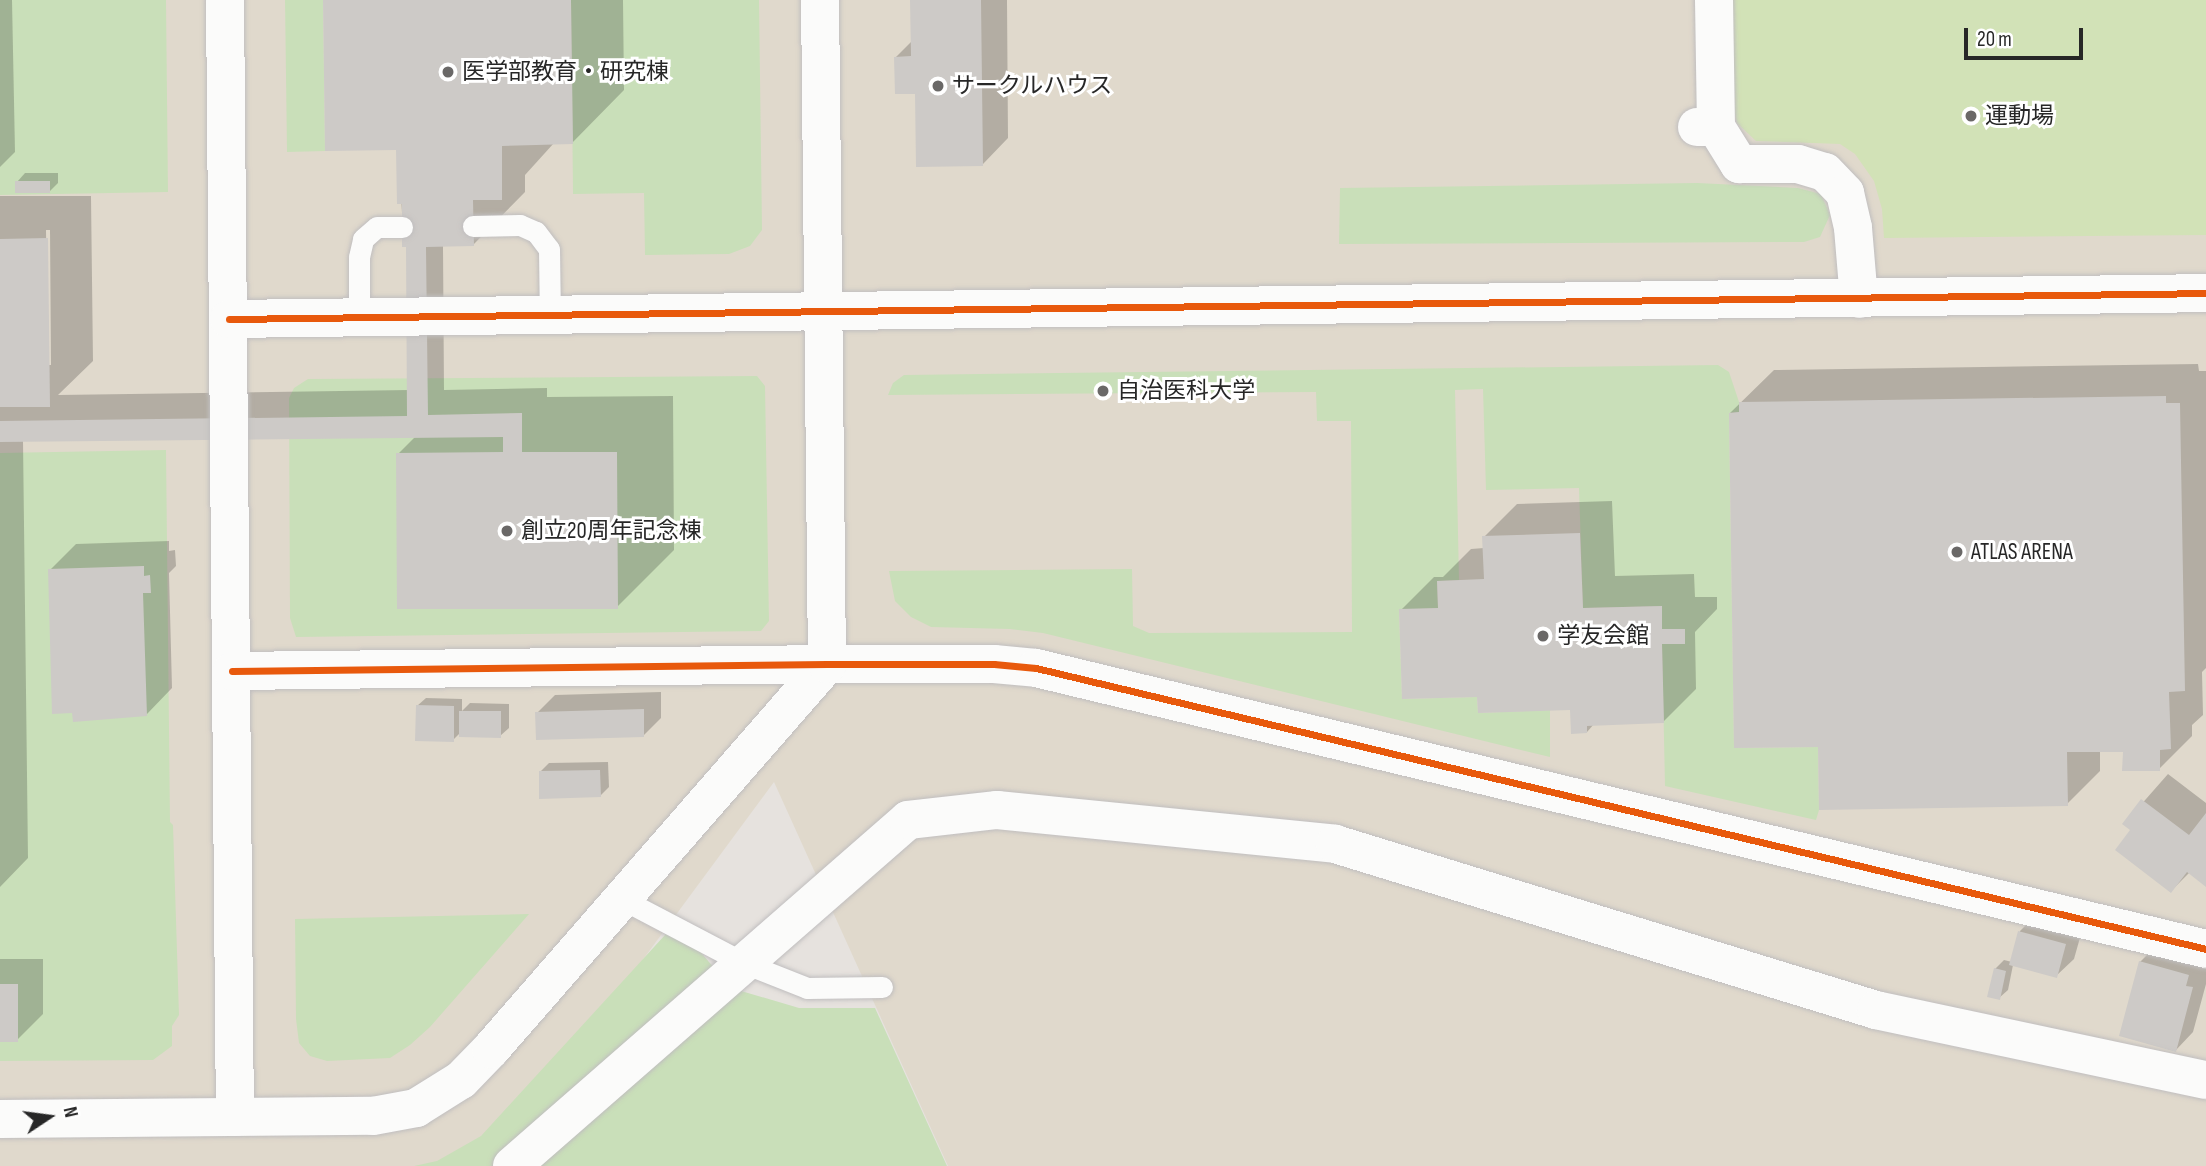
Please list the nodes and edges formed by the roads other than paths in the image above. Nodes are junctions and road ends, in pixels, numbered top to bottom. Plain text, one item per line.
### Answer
1 (225, 0) edge
2 (820, 0) edge
3 (1714, 0) edge
4 (473, 226) dead end
5 (402, 228) dead end
6 (2206, 293) edge
7 (1859, 299) junction
8 (825, 313) junction
9 (550, 317) junction
10 (229, 319) junction
11 (359, 319) junction
12 (827, 664) junction
13 (232, 671) junction
14 (622, 899) junction
15 (2206, 949) edge
16 (744, 962) junction
17 (882, 987) dead end
18 (2206, 1080) edge
19 (235, 1117) junction
20 (0, 1119) edge
21 (512, 1166) edge

1 - 10 street
2 - 8 street
3 - 7 street
4 - 9 lane
5 - 11 lane
6 - 7 street
7 - 8 street
8 - 9 street
8 - 12 street
9 - 11 street
10 - 11 street
10 - 13 street
12 - 13 street
12 - 14 street
12 - 15 street
13 - 19 street
14 - 16 lane
14 - 19 street
16 - 17 lane
16 - 18 street
16 - 21 street
19 - 20 street

